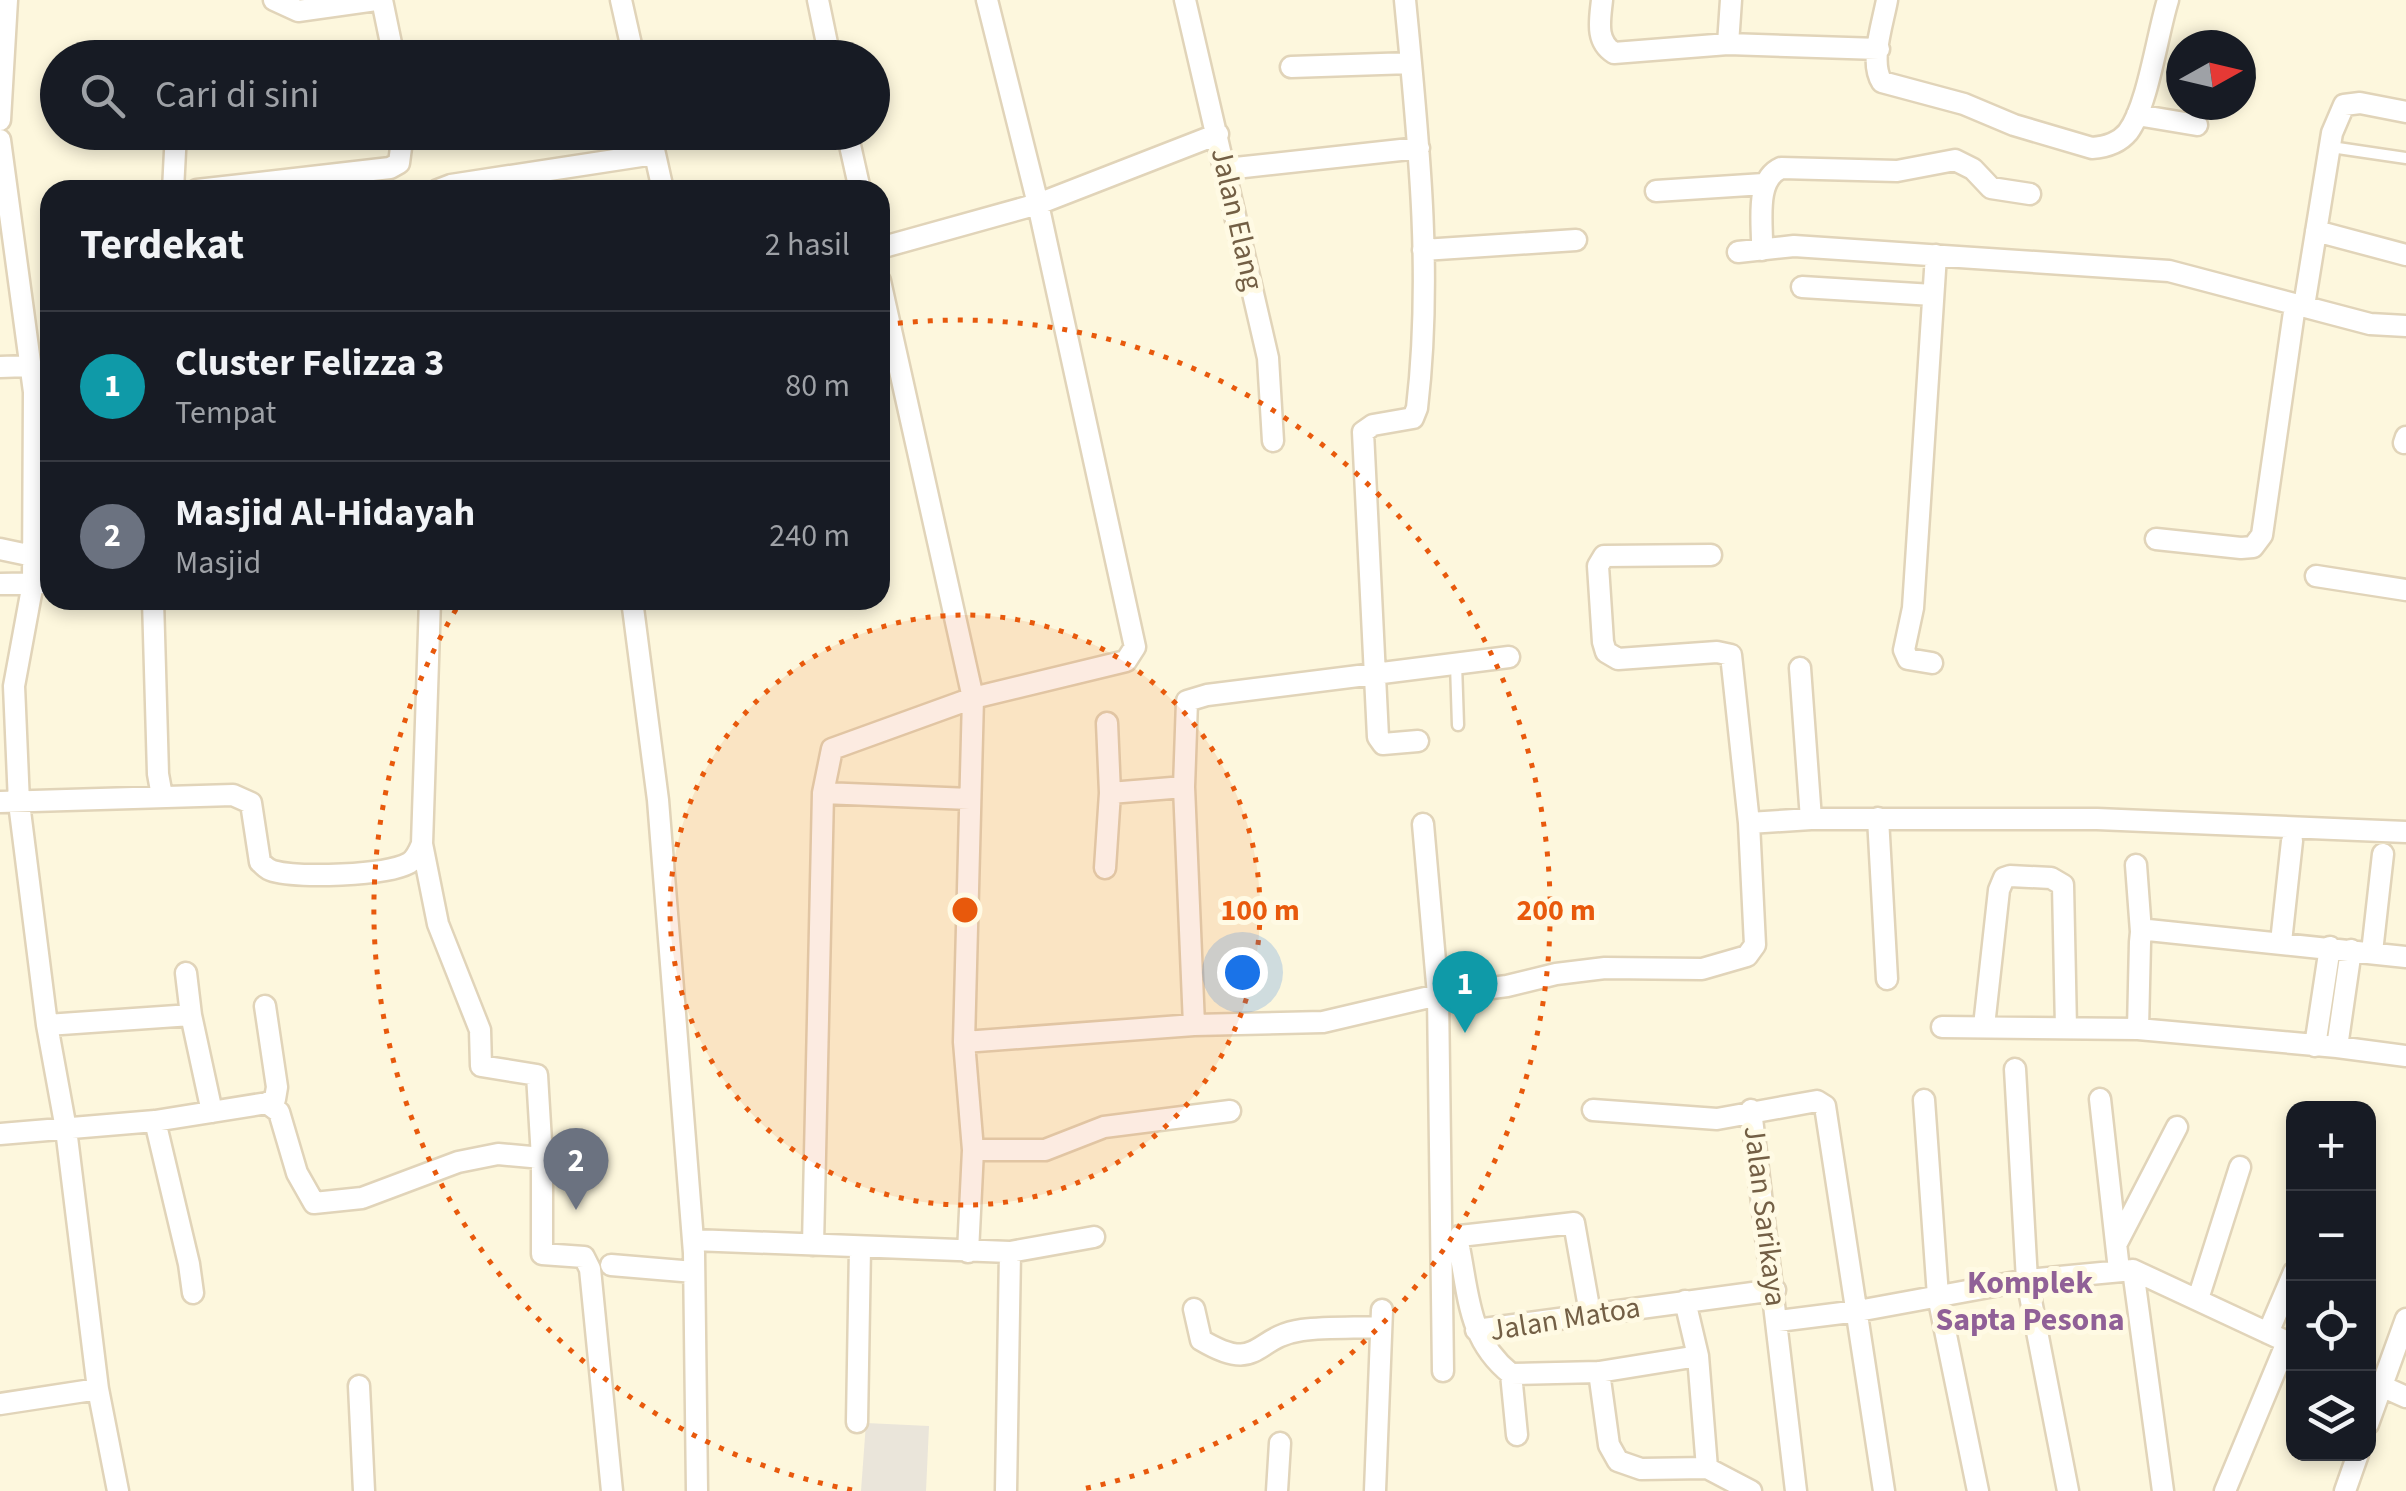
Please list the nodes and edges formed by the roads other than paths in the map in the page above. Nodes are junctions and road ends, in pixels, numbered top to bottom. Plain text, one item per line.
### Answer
1 (7, 0) edge
2 (379, 0) edge
3 (622, 0) edge
4 (818, 0) edge
5 (988, 0) edge
6 (1184, 0) edge
7 (1405, 0) edge
8 (1602, 0) edge
9 (1731, 0) edge
10 (1888, 0) edge
11 (2168, 0) edge
12 (282, 1) edge
13 (389, 40) edge
14 (630, 40) edge
15 (826, 40) edge
16 (1728, 44) junction
17 (1879, 49) junction
18 (1411, 63) junction
19 (1291, 67) dead end
20 (1, 104) edge
21 (2406, 112) edge
22 (2137, 115) junction
23 (0, 120) edge
24 (2197, 125) dead end
25 (1218, 134) junction
26 (0, 140) edge
27 (2331, 147) junction
28 (1419, 148) junction
29 (175, 150) edge
30 (401, 150) edge
31 (618, 150) edge
32 (654, 150) edge
33 (851, 150) edge
34 (2406, 158) edge
35 (1226, 169) junction
36 (2, 174) edge
37 (174, 180) edge
38 (371, 180) edge
39 (475, 180) edge
40 (661, 180) edge
41 (858, 180) edge
42 (1764, 184) junction
43 (1656, 191) dead end
44 (2030, 194) dead end
45 (1038, 204) junction
46 (2316, 231) junction
47 (1576, 240) dead end
48 (890, 245) edge
49 (1423, 250) junction
50 (1762, 250) junction
51 (1738, 252) dead end
52 (1936, 254) junction
53 (2406, 255) edge
54 (8, 271) edge
55 (1802, 287) dead end
56 (1933, 295) junction
57 (2300, 305) junction
58 (2406, 326) edge
59 (890, 362) edge
60 (29, 366) junction
61 (0, 367) edge
62 (40, 387) edge
63 (40, 428) edge
64 (1273, 441) dead end
65 (2156, 539) dead end
66 (0, 549) edge
67 (1712, 555) dead end
68 (33, 556) junction
69 (2316, 576) dead end
70 (40, 580) edge
71 (40, 583) edge
72 (0, 584) edge
73 (40, 587) edge
74 (2406, 590) edge
75 (153, 610) edge
76 (430, 610) edge
77 (633, 610) edge
78 (1509, 657) dead end
79 (1932, 662) dead end
80 (1456, 664) junction
81 (1800, 668) dead end
82 (1374, 675) junction
83 (974, 698) junction
84 (1107, 723) dead end
85 (1458, 725) dead end
86 (1418, 741) dead end
87 (1184, 788) junction
88 (823, 793) junction
89 (1110, 793) junction
90 (162, 796) junction
91 (970, 799) junction
92 (10, 803) edge
93 (1878, 818) junction
94 (1811, 819) junction
95 (1749, 823) junction
96 (1423, 824) dead end
97 (2406, 832) edge
98 (2292, 840) dead end
99 (422, 844) junction
100 (2383, 854) dead end
101 (2136, 864) dead end
102 (1105, 868) dead end
103 (2141, 932) junction
104 (2281, 942) junction
105 (2351, 950) junction
106 (2406, 957) edge
107 (186, 973) dead end
108 (1887, 980) dead end
109 (1438, 995) junction
110 (266, 1006) dead end
111 (190, 1014) junction
112 (48, 1025) junction
113 (1194, 1025) junction
114 (1984, 1026) junction
115 (1942, 1028) dead end
116 (2066, 1028) junction
117 (2138, 1029) junction
118 (964, 1042) junction
119 (2315, 1046) junction
120 (2337, 1048) junction
121 (2406, 1056) edge
122 (2014, 1069) dead end
123 (2100, 1099) dead end
124 (1924, 1100) dead end
125 (267, 1104) junction
126 (1592, 1110) dead end
127 (1751, 1110) junction
128 (1230, 1111) dead end
129 (212, 1112) junction
130 (155, 1121) junction
131 (2178, 1127) dead end
132 (66, 1129) junction
133 (0, 1134) edge
134 (973, 1150) junction
135 (542, 1158) junction
136 (2240, 1167) dead end
137 (1094, 1237) dead end
138 (693, 1240) junction
139 (2116, 1244) junction
140 (813, 1245) junction
141 (860, 1248) junction
142 (968, 1252) junction
143 (1010, 1252) junction
144 (610, 1265) dead end
145 (2126, 1270) junction
146 (694, 1272) junction
147 (2027, 1280) junction
148 (2293, 1281) edge
149 (1774, 1290) junction
150 (193, 1293) dead end
151 (1938, 1296) junction
152 (2198, 1299) junction
153 (1686, 1301) junction
154 (1194, 1309) dead end
155 (1858, 1311) junction
156 (1590, 1313) junction
157 (2406, 1319) edge
158 (1778, 1321) junction
159 (1475, 1326) junction
160 (2283, 1340) edge
161 (1698, 1356) junction
162 (1443, 1371) dead end
163 (1599, 1372) junction
164 (1511, 1374) junction
165 (2376, 1381) edge
166 (2376, 1383) edge
167 (359, 1386) dead end
168 (98, 1389) junction
169 (2406, 1397) edge
170 (0, 1404) edge
171 (856, 1422) dead end
172 (1517, 1435) dead end
173 (1280, 1443) dead end
174 (2356, 1461) edge
175 (1706, 1468) junction
176 (118, 1491) edge
177 (364, 1491) edge
178 (612, 1491) edge
179 (697, 1491) edge
180 (1006, 1491) edge
181 (1277, 1491) edge
182 (1375, 1491) edge
183 (1751, 1491) edge
184 (1796, 1491) edge
185 (1884, 1491) edge
186 (1978, 1491) edge
187 (2068, 1491) edge
188 (2163, 1491) edge
189 (2225, 1491) edge
190 (2345, 1491) edge

1 - 20 street
2 - 12 street
2 - 13 street
3 - 14 street
4 - 15 street
5 - 45 street
6 - 25 street, Jalan Elang
7 - 18 street
8 - 16 street
9 - 16 street
10 - 17 street
11 - 22 street
16 - 17 street
17 - 22 street
18 - 19 street
18 - 28 street
20 - 23 street
21 - 27 street
22 - 24 street
25 - 35 street, Jalan Elang
25 - 45 street
26 - 36 street
27 - 34 lane
27 - 46 street
28 - 35 street
28 - 49 street
29 - 37 street
30 - 38 street
31 - 39 street
32 - 40 street
33 - 41 street
35 - 64 street, Jalan Elang
36 - 54 street
42 - 43 street
42 - 44 street
42 - 50 street
45 - 48 street
45 - 83 street
46 - 53 street
46 - 57 street
47 - 49 street
49 - 82 street
50 - 51 street
50 - 52 street
52 - 56 street
52 - 57 street
54 - 60 street
55 - 56 street
56 - 79 street
57 - 58 street
57 - 65 street
59 - 83 street
60 - 61 street
60 - 62 street
63 - 68 street
66 - 68 street
67 - 95 street
68 - 70 street
69 - 74 street
71 - 72 street
73 - 92 street
75 - 90 street
76 - 99 street
77 - 138 street
78 - 80 street
80 - 82 street
80 - 85 lane
81 - 94 street
82 - 86 street
82 - 87 street
83 - 88 street
83 - 91 street
84 - 89 street
87 - 89 street
87 - 113 street
88 - 91 street
88 - 140 street
89 - 102 street
90 - 92 street
90 - 99 street
91 - 118 street
92 - 112 street
93 - 94 street
93 - 97 street
93 - 108 street
94 - 95 street
95 - 109 street
96 - 109 street
98 - 104 street
99 - 135 street
100 - 105 street
101 - 103 street
103 - 104 street
103 - 117 street
104 - 105 street
105 - 106 street
105 - 119 street
105 - 120 street
107 - 111 street
109 - 113 street
109 - 162 street
110 - 125 street
111 - 112 street
111 - 129 street
112 - 132 street
113 - 118 street
114 - 115 street
114 - 116 street
114 - 116 street
116 - 117 street
117 - 119 street
118 - 134 street
119 - 120 street
120 - 121 street
122 - 147 street
123 - 139 street
124 - 151 street
125 - 129 street
125 - 135 street
126 - 127 street
127 - 149 street, Jalan Sarikaya
127 - 155 street
128 - 134 street
129 - 130 street
130 - 132 street
130 - 150 street
131 - 139 street
132 - 133 street
132 - 168 street
134 - 142 street
135 - 178 street
136 - 152 street
137 - 143 street
138 - 140 street
138 - 146 street
139 - 145 street
140 - 141 street
141 - 142 street
141 - 171 street
142 - 143 street
143 - 180 street
144 - 146 street
145 - 147 street
145 - 152 street
145 - 188 street
146 - 179 street
147 - 151 street
147 - 187 street
148 - 160 street
149 - 153 street, Jalan Matoa
149 - 158 street, Jalan Sarikaya
151 - 155 street
151 - 186 street
152 - 160 street
153 - 156 street, Jalan Matoa
153 - 161 street
154 - 182 street
155 - 158 street
155 - 185 street
156 - 159 street, Jalan Matoa
156 - 159 street
157 - 165 street
158 - 184 street, Jalan Sarikaya
159 - 164 street, Jalan Matoa
160 - 189 street
161 - 163 street, Jalan Matoa
161 - 175 street
163 - 164 street, Jalan Matoa
163 - 175 street
164 - 172 street
166 - 169 street
167 - 177 street
168 - 170 street
168 - 176 street
173 - 181 street
174 - 190 street
175 - 183 street

